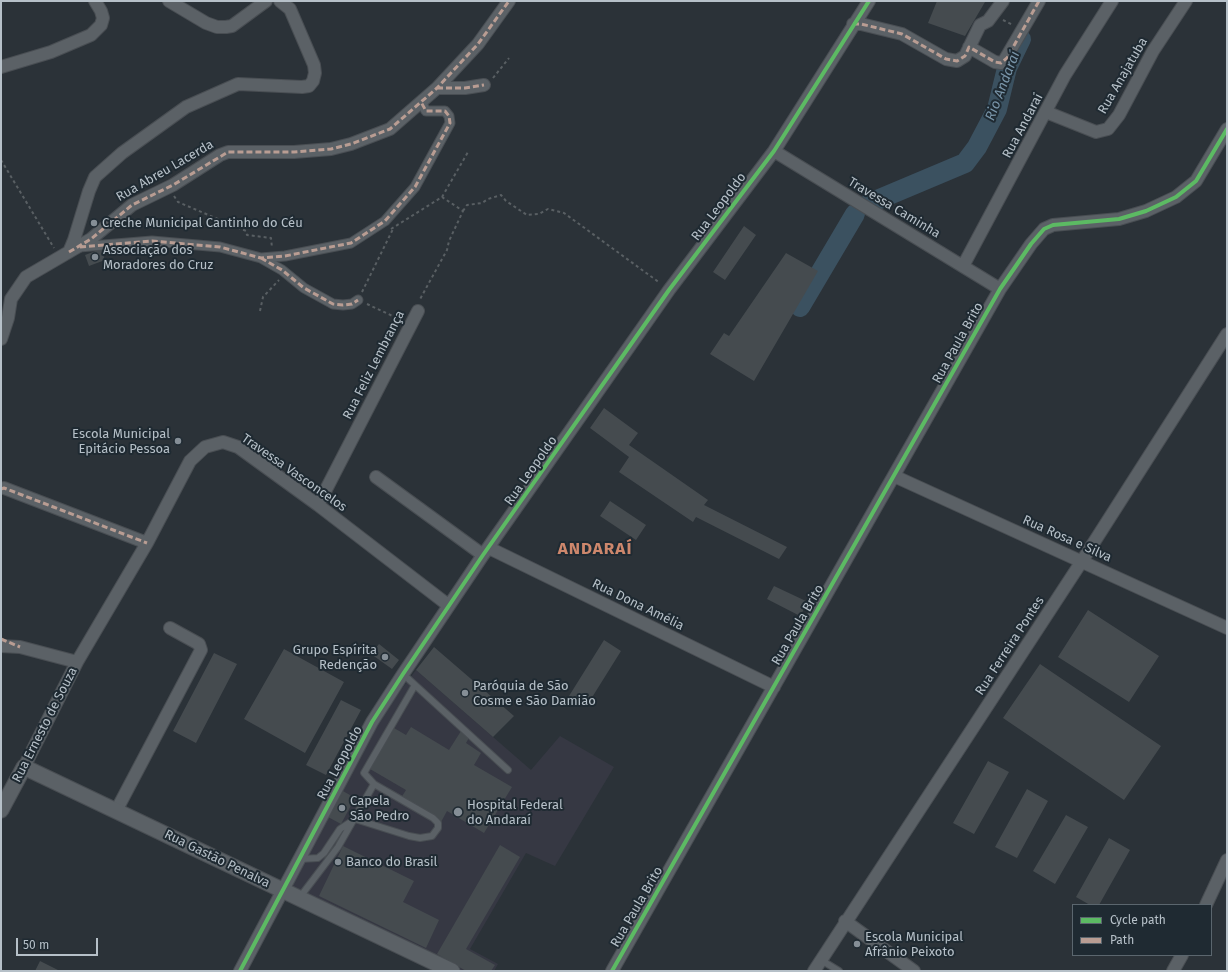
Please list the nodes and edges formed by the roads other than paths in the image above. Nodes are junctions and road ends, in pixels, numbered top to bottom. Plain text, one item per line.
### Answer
1 (95, 1) edge
2 (169, 1) edge
3 (266, 1) edge
4 (280, 1) edge
5 (509, 1) edge
6 (869, 1) edge
7 (1003, 1) edge
8 (1039, 1) edge
9 (1112, 1) edge
10 (1186, 1) edge
11 (853, 24) junction
12 (969, 47) junction
13 (1, 67) edge
14 (484, 85) road end
15 (438, 88) junction
16 (421, 102) junction
17 (1046, 112) junction
18 (1227, 129) edge
19 (774, 151) junction
20 (69, 252) junction
21 (261, 258) junction
22 (963, 266) junction
23 (1000, 289) junction
24 (358, 300) road end
25 (418, 311) road end
26 (1227, 334) edge
27 (1, 339) edge
28 (376, 476) dead end
29 (894, 476) junction
30 (2, 488) edge
31 (318, 505) junction
32 (148, 543) junction
33 (486, 552) junction
34 (1082, 561) junction
35 (448, 605) junction
36 (170, 628) dead end
37 (1227, 628) edge
38 (1, 639) edge
39 (1, 646) edge
40 (20, 647) junction
41 (77, 662) junction
42 (403, 674) junction
43 (415, 685) junction
44 (774, 687) junction
45 (24, 767) junction
46 (508, 770) dead end
47 (374, 784) junction
48 (1, 810) edge
49 (116, 811) junction
50 (355, 819) junction
51 (300, 859) junction
52 (1227, 860) edge
53 (284, 891) junction
54 (299, 899) junction
55 (1206, 904) edge
56 (845, 921) junction
57 (1181, 956) edge
58 (821, 960) junction
59 (240, 971) edge
60 (452, 971) edge
61 (612, 971) edge
62 (814, 971) edge
63 (839, 971) edge
64 (914, 971) edge
65 (1173, 971) edge

1 - 13 street
2 - 3 street
4 - 20 street
5 - 15 street, Rua Abreu Lacerda
6 - 11 street, Rua Leopoldo
7 - 12 street
8 - 12 street
9 - 17 street, Rua Andaraí
10 - 17 street, Rua Anajatuba
11 - 12 street
11 - 19 street, Rua Leopoldo
14 - 15 street
15 - 16 street, Rua Abreu Lacerda
16 - 20 street, Rua Abreu Lacerda
16 - 21 street
17 - 22 street, Rua Andaraí
18 - 23 street, Rua Paula Brito
19 - 22 street, Travessa Caminha
19 - 33 street, Rua Leopoldo
20 - 21 street
20 - 27 street, Rua Abreu Lacerda
21 - 24 street
22 - 23 street, Travessa Caminha
23 - 29 street, Rua Paula Brito
25 - 31 street, Rua Feliz Lembrança
26 - 34 street, Rua Ferreira Pontes
28 - 33 street, Rua Dona Amélia
29 - 34 street, Rua Rosa e Silva
29 - 44 street, Rua Paula Brito
30 - 32 street
31 - 32 street, Travessa Vasconcelos
31 - 35 street, Travessa Vasconcelos
32 - 41 street, Travessa Vasconcelos
33 - 35 street, Rua Leopoldo
33 - 44 street, Rua Dona Amélia
34 - 37 street, Rua Rosa e Silva
34 - 56 street, Rua Ferreira Pontes
35 - 42 street, Rua Leopoldo
36 - 49 street
38 - 40 street
39 - 40 street
40 - 41 street
41 - 45 street, Rua Ernesto de Souza
42 - 43 lane
42 - 51 street, Rua Leopoldo
43 - 46 lane
43 - 47 lane
44 - 61 street, Rua Paula Brito
45 - 48 street, Rua Ernesto de Souza
45 - 49 street, Rua Gastão Penalva
47 - 50 lane
47 - 50 lane
49 - 53 street, Rua Gastão Penalva
50 - 51 lane
50 - 54 lane
51 - 53 street, Rua Leopoldo
52 - 55 street
53 - 54 street, Rua Gastão Penalva
53 - 59 street, Rua Leopoldo
54 - 60 street, Rua Gastão Penalva
56 - 58 street, Rua Ferreira Pontes
56 - 64 street
57 - 65 street
58 - 62 street, Rua Ferreira Pontes
58 - 63 lane

